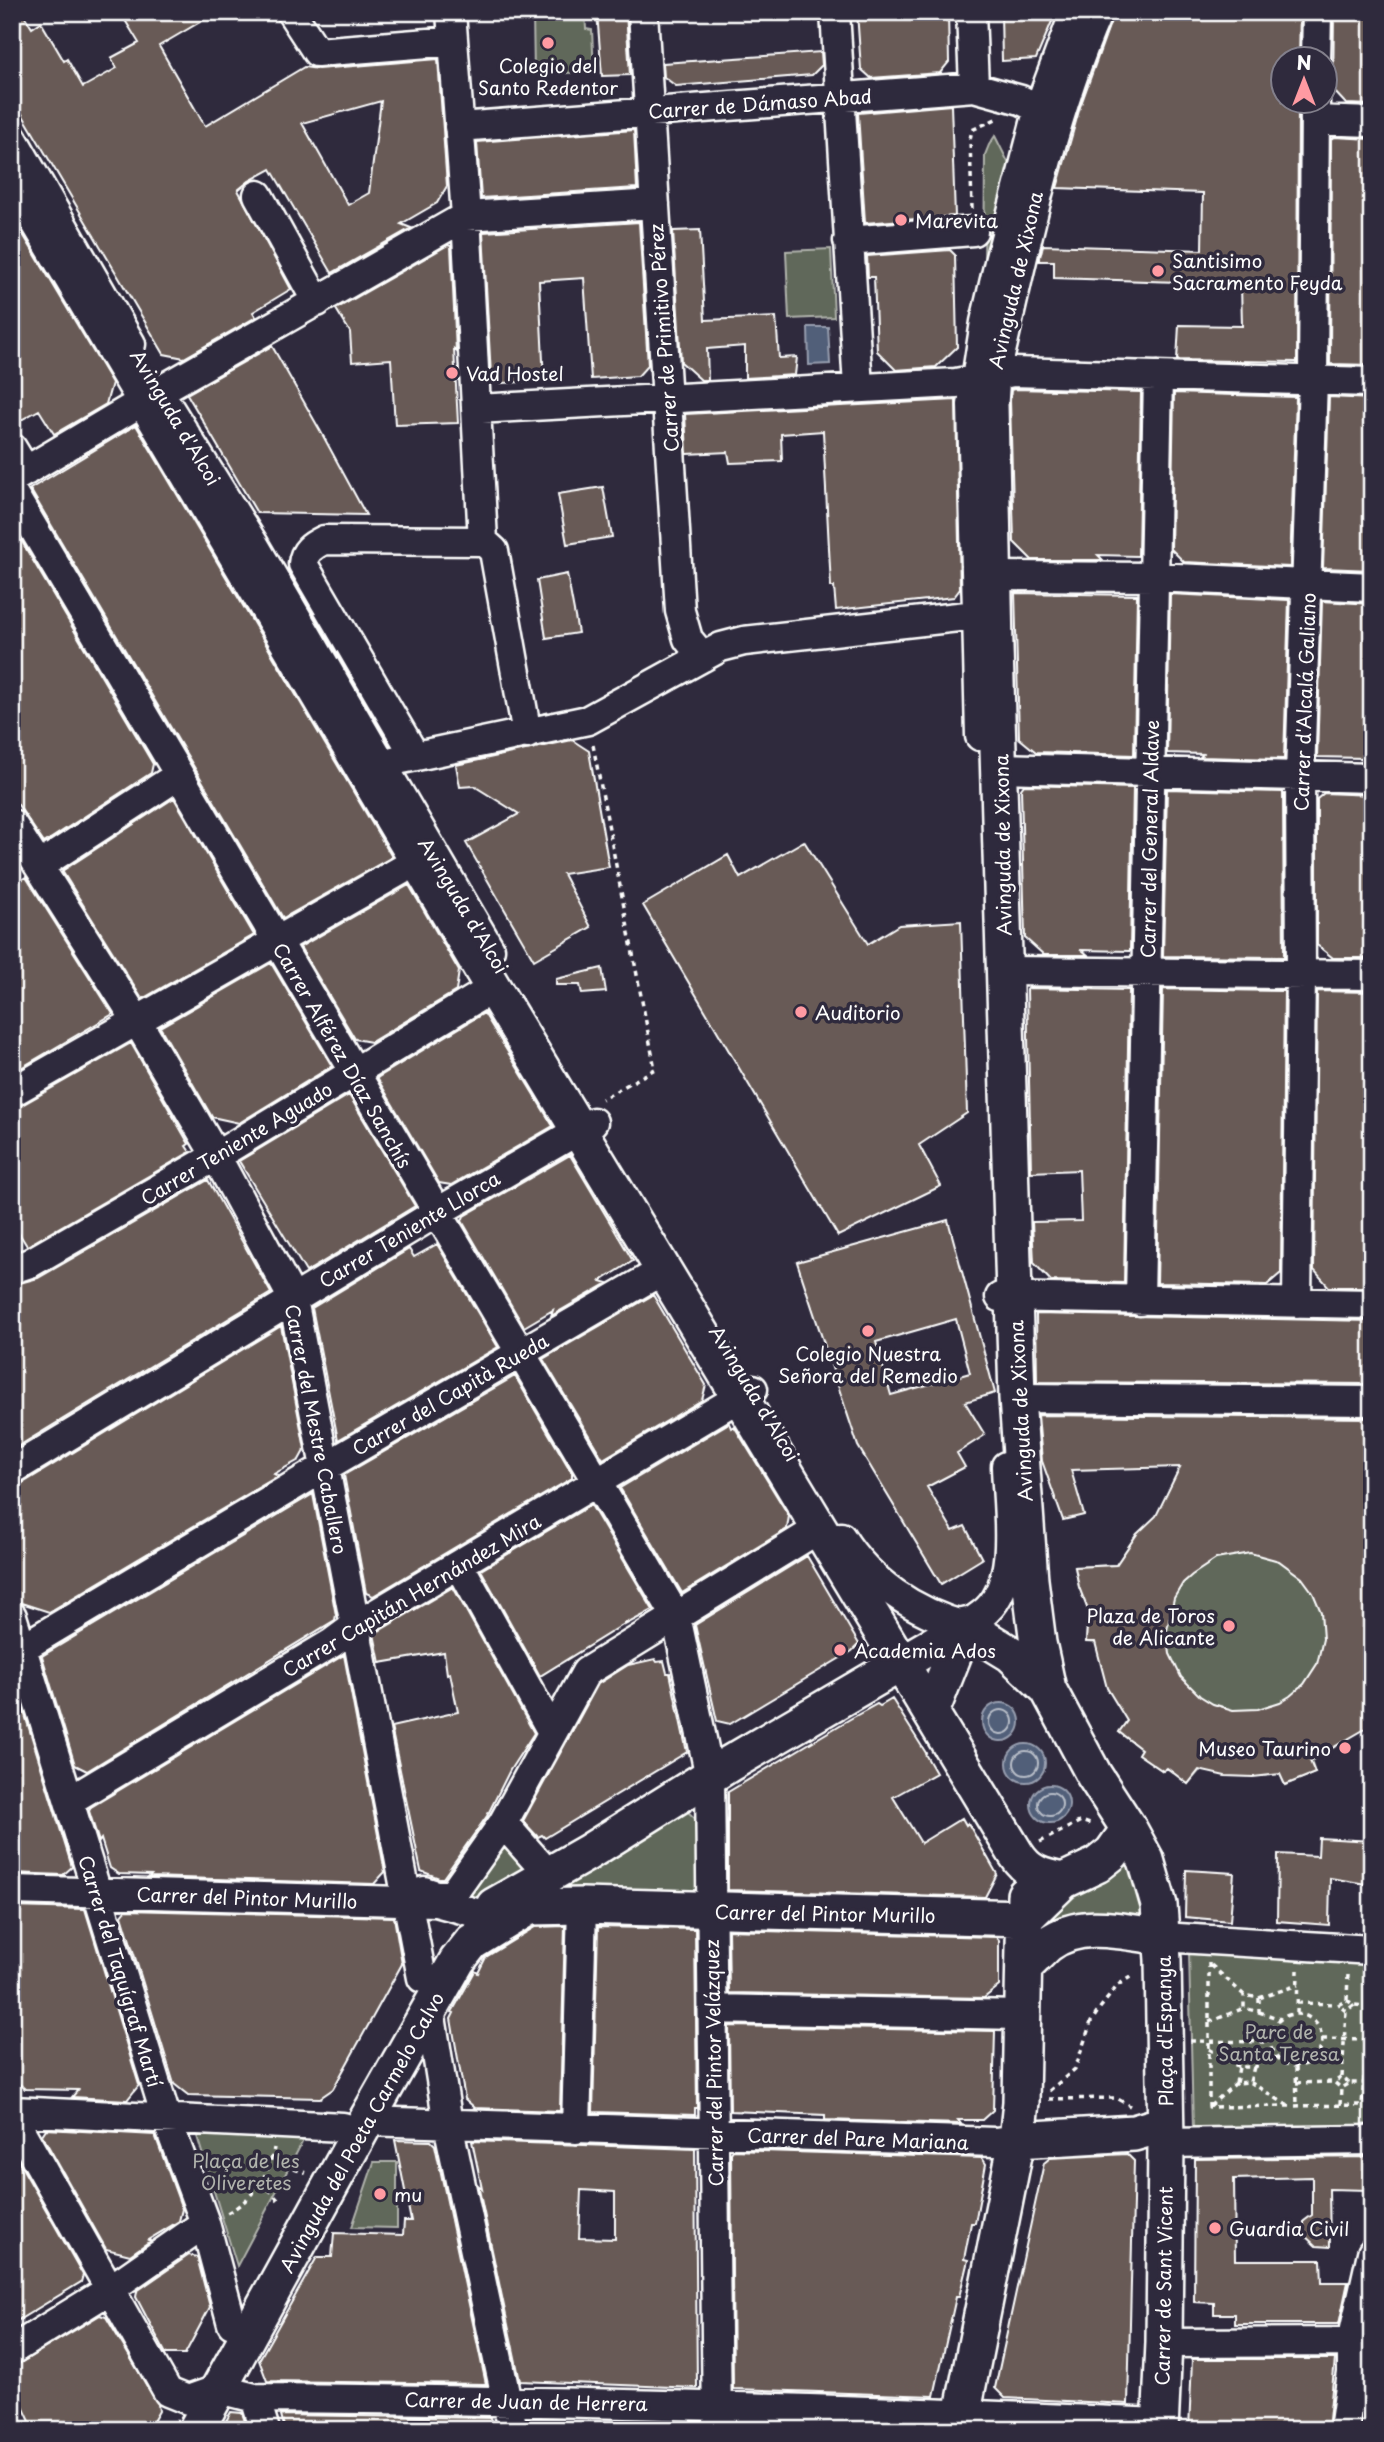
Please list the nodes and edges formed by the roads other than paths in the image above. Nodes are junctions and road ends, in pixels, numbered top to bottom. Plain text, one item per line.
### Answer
1 (291, 12) edge
2 (451, 12) edge
3 (643, 12) edge
4 (835, 12) edge
5 (971, 12) edge
6 (1075, 12) edge
7 (1094, 12) edge
8 (1317, 12) edge
9 (453, 41) junction
10 (1316, 46) edge
11 (974, 87) junction
12 (840, 97) junction
13 (650, 111) junction
14 (1047, 113) junction
15 (1338, 115) edge
16 (1315, 116) edge
17 (1372, 122) edge
18 (459, 127) junction
19 (12, 137) edge
20 (12, 176) edge
21 (258, 195) dead end
22 (655, 204) junction
23 (466, 216) junction
24 (973, 231) dead end
25 (848, 241) junction
26 (317, 302) junction
27 (1158, 376) junction
28 (983, 377) junction
29 (1313, 380) junction
30 (1372, 382) edge
31 (858, 387) junction
32 (153, 396) junction
33 (667, 398) junction
34 (477, 409) junction
35 (16, 473) edge
36 (483, 541) junction
37 (242, 543) junction
38 (303, 565) junction
39 (993, 576) junction
40 (1154, 577) junction
41 (1308, 585) junction
42 (1372, 587) edge
43 (985, 615) junction
44 (703, 657) junction
45 (527, 734) junction
46 (415, 756) junction
47 (373, 768) junction
48 (1000, 768) junction
49 (1150, 772) junction
50 (179, 775) junction
51 (1300, 776) junction
52 (1372, 778) edge
53 (12, 824) edge
54 (419, 860) junction
55 (39, 866) junction
56 (276, 941) junction
57 (1005, 971) junction
58 (1146, 972) junction
59 (1301, 974) junction
60 (1372, 975) edge
61 (493, 988) junction
62 (137, 1021) junction
63 (354, 1073) junction
64 (12, 1093) edge
65 (586, 1126) junction
66 (216, 1156) junction
67 (436, 1213) junction
68 (12, 1269) edge
69 (663, 1270) junction
70 (1007, 1297) junction
71 (293, 1299) junction
72 (1140, 1301) junction
73 (1297, 1303) junction
74 (1372, 1304) edge
75 (519, 1354) junction
76 (746, 1393) junction
77 (1017, 1398) junction
78 (1372, 1401) edge
79 (325, 1467) junction
80 (12, 1470) edge
81 (596, 1484) junction
82 (820, 1528) junction
83 (460, 1566) junction
84 (12, 1616) edge
85 (676, 1616) junction
86 (355, 1626) junction
87 (971, 1642) junction
88 (22, 1648) junction
89 (902, 1664) junction
90 (1048, 1689) junction
91 (931, 1712) junction
92 (552, 1732) junction
93 (710, 1777) junction
94 (69, 1801) junction
95 (503, 1824) junction
96 (1120, 1841) junction
97 (1028, 1857) junction
98 (549, 1875) junction
99 (1063, 1881) junction
100 (12, 1890) edge
101 (97, 1893) junction
102 (406, 1893) junction
103 (436, 1899) junction
104 (582, 1906) junction
105 (711, 1910) junction
106 (480, 1914) junction
107 (1025, 1918) junction
108 (1162, 1937) junction
109 (1372, 1950) edge
110 (1024, 1967) junction
111 (426, 1994) junction
112 (713, 2009) junction
113 (1021, 2015) junction
114 (12, 2114) edge
115 (167, 2120) junction
116 (354, 2124) junction
117 (448, 2124) junction
118 (576, 2130) junction
119 (714, 2133) junction
120 (1155, 2133) junction
121 (1017, 2140) junction
122 (1372, 2140) edge
123 (205, 2223) junction
124 (1372, 2253) edge
125 (109, 2290) junction
126 (232, 2325) junction
127 (1352, 2342) junction
128 (1164, 2343) junction
129 (12, 2350) edge
130 (1362, 2375) edge
131 (255, 2398) junction
132 (507, 2400) junction
133 (194, 2412) edge
134 (717, 2418) edge
135 (961, 2422) edge
136 (1160, 2427) edge
137 (265, 2430) edge
138 (513, 2430) edge
139 (1344, 2430) edge

1 - 9 street
2 - 9 street
3 - 13 street, Carrer de Primitivo Pérez
4 - 12 street
5 - 11 street
6 - 14 street, Avinguda de Xixona
7 - 14 main road, Avinguda de Xixona
8 - 10 street
9 - 18 street
11 - 12 street, Carrer de Dámaso Abad
11 - 14 street, Carrer de Dámaso Abad
12 - 13 street, Carrer de Dámaso Abad
12 - 25 street
13 - 18 street, Carrer de Dámaso Abad
13 - 22 street, Carrer de Primitivo Pérez
14 - 28 main road, Avinguda de Xixona
15 - 17 street
16 - 29 street, Carrer d'Alcalá Galiano
18 - 23 street
19 - 32 street, Avinguda d'Alcoi
20 - 32 main road, Avinguda d'Alcoi
21 - 26 street
22 - 23 street
22 - 33 street, Carrer de Primitivo Pérez
23 - 26 street
23 - 34 street
24 - 25 street
25 - 31 street
26 - 32 street
27 - 28 street
27 - 29 street
27 - 40 street, Carrer del General Aldave
28 - 31 street
28 - 39 main road, Avinguda de Xixona
28 - 43 street, Avinguda de Xixona
29 - 30 street
29 - 41 street, Carrer d'Alcalá Galiano
31 - 33 street
32 - 35 street
32 - 37 main road, Avinguda d'Alcoi
33 - 34 street
33 - 44 street, Carrer de Primitivo Pérez
34 - 36 street
35 - 50 street, Carrer Alférez Díaz Sanchís
36 - 38 street
36 - 45 street
37 - 38 street
37 - 47 main road, Avinguda d'Alcoi
38 - 46 street
39 - 40 street
39 - 43 main road, Avinguda de Xixona
40 - 41 street
40 - 49 street, Carrer del General Aldave
41 - 42 street
41 - 51 street, Carrer d'Alcalá Galiano
43 - 44 street
43 - 48 main road, Avinguda de Xixona
43 - 70 street, Avinguda de Xixona
44 - 45 street
45 - 46 street
46 - 47 street
47 - 54 main road, Avinguda d'Alcoi
47 - 65 street, Avinguda d'Alcoi
48 - 49 street
48 - 57 main road, Avinguda de Xixona
49 - 51 street
49 - 58 street, Carrer del General Aldave
50 - 55 street
50 - 56 street, Carrer Alférez Díaz Sanchís
51 - 52 street
51 - 59 street, Carrer d'Alcalá Galiano
53 - 55 street, Carrer del Mestre Caballero
54 - 56 street
54 - 61 main road, Avinguda d'Alcoi
55 - 62 street, Carrer del Mestre Caballero
56 - 62 street
56 - 63 street, Carrer Alférez Díaz Sanchís
57 - 58 street
57 - 70 main road, Avinguda de Xixona
58 - 59 street
58 - 72 street, Carrer del General Aldave
59 - 60 street
59 - 73 street, Carrer d'Alcalá Galiano
61 - 63 street, Carrer Teniente Aguado
61 - 65 main road, Avinguda d'Alcoi
62 - 64 street
62 - 66 street, Carrer del Mestre Caballero
63 - 66 street, Carrer Teniente Aguado
63 - 67 street, Carrer Alférez Díaz Sanchís
65 - 67 street, Carrer Teniente Llorca
65 - 69 main road, Avinguda d'Alcoi
65 - 76 street, Avinguda d'Alcoi
66 - 68 street, Carrer Teniente Aguado
66 - 71 street, Carrer del Mestre Caballero
67 - 71 street, Carrer Teniente Llorca
67 - 75 street, Carrer Alférez Díaz Sanchís
69 - 75 street, Carrer del Capità Rueda
69 - 76 main road, Avinguda d'Alcoi
70 - 72 street
70 - 77 main road, Avinguda de Xixona
70 - 87 street, Avinguda de Xixona
71 - 79 street, Carrer del Mestre Caballero
71 - 80 street, Carrer Teniente Llorca
72 - 73 street
73 - 74 street
75 - 79 street, Carrer del Capità Rueda
75 - 81 street, Carrer Alférez Díaz Sanchís
76 - 81 street, Carrer Capitán Hernández Mira
76 - 82 main road, Avinguda d'Alcoi
76 - 87 street, Avinguda d'Alcoi
77 - 78 street
77 - 90 main road, Avinguda de Xixona
79 - 86 street, Carrer del Mestre Caballero
79 - 88 street, Carrer del Capità Rueda
81 - 83 street, Carrer Capitán Hernández Mira
81 - 85 street, Carrer Alférez Díaz Sanchís
82 - 85 street
82 - 89 main road, Avinguda d'Alcoi
83 - 86 street, Carrer Capitán Hernández Mira
83 - 92 street
84 - 88 street, Carrer del Taquígraf Martí
85 - 92 street
85 - 93 street, Carrer del Pintor Velázquez
86 - 94 street, Carrer Capitán Hernández Mira
86 - 102 street, Carrer del Mestre Caballero
87 - 89 main road
87 - 90 main road, Plaça d'Espanya
87 - 91 main road
88 - 94 street, Carrer del Taquígraf Martí
89 - 91 main road
89 - 93 main road, Avinguda del Poeta Carmelo Calvo
90 - 96 main road, Plaça d'Espanya
91 - 97 main road
92 - 95 street
93 - 98 main road, Avinguda del Poeta Carmelo Calvo
93 - 105 street, Carrer del Pintor Velázquez
94 - 101 street, Carrer del Taquígraf Martí
95 - 98 street
95 - 103 street
96 - 99 main road
96 - 108 main road, Plaça d'Espanya
97 - 99 main road
97 - 107 main road
98 - 106 main road, Avinguda del Poeta Carmelo Calvo
99 - 107 main road
100 - 101 street, Carrer del Pintor Murillo
101 - 102 street, Carrer del Pintor Murillo
101 - 115 street, Carrer del Taquígraf Martí
102 - 103 street
102 - 111 street, Carrer del Mestre Caballero
103 - 106 street
104 - 105 main road, Carrer del Pintor Murillo
104 - 111 main road, Avinguda del Poeta Carmelo Calvo
104 - 118 street
105 - 107 main road, Carrer del Pintor Murillo
105 - 112 street, Carrer del Pintor Velázquez
106 - 111 main road, Avinguda del Poeta Carmelo Calvo
107 - 110 main road
108 - 109 street
108 - 110 main road, Plaça d'Espanya
108 - 120 main road, Plaça d'Espanya
110 - 113 main road
111 - 116 main road, Avinguda del Poeta Carmelo Calvo
111 - 117 street, Carrer del Mestre Caballero
112 - 113 street
112 - 119 street, Carrer del Pintor Velázquez
113 - 121 main road
114 - 115 street
114 - 125 street
115 - 116 street
115 - 123 street, Carrer del Taquígraf Martí
116 - 117 street, Carrer del Pare Mariana
116 - 126 main road, Avinguda del Poeta Carmelo Calvo
116 - 133 main road, Avinguda del Poeta Carmelo Calvo
117 - 118 street, Carrer del Pare Mariana
117 - 132 street, Carrer del Mestre Caballero
118 - 119 street, Carrer del Pare Mariana
119 - 121 street, Carrer del Pare Mariana
119 - 134 street, Carrer del Pintor Velázquez
120 - 121 main road
120 - 122 street
120 - 128 main road, Carrer de Sant Vicent
121 - 135 main road
123 - 125 street
123 - 126 street, Carrer del Taquígraf Martí
124 - 127 street
125 - 129 street
125 - 133 street
126 - 133 main road, Avinguda del Poeta Carmelo Calvo
127 - 128 street
127 - 130 street
128 - 136 main road, Carrer de Sant Vicent
130 - 139 street
131 - 132 street, Carrer de Juan de Herrera
131 - 133 street, Carrer de Juan de Herrera
131 - 137 street
132 - 134 street, Carrer de Juan de Herrera
132 - 138 street, Carrer del Mestre Caballero
134 - 135 street, Carrer de Juan de Herrera
135 - 136 street, Carrer de Juan de Herrera

